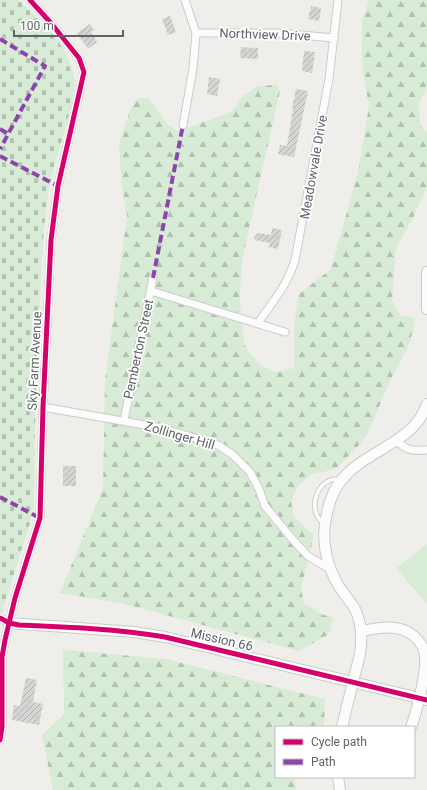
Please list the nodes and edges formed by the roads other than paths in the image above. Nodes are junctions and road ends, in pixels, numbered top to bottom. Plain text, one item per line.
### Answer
1 (30, 0) edge
2 (185, 0) edge
3 (338, 0) edge
4 (196, 33) junction
5 (334, 38) junction
6 (183, 125) dead end
7 (427, 272) edge
8 (153, 278) dead end
9 (151, 291) junction
10 (427, 309) edge
11 (258, 323) junction
12 (285, 332) dead end
13 (427, 404) edge
14 (43, 407) junction
15 (124, 420) junction
16 (397, 440) junction
17 (427, 450) edge
18 (341, 480) junction
19 (325, 524) junction
20 (331, 570) junction
21 (4, 621) edge
22 (362, 631) junction
23 (423, 699) edge
24 (342, 726) edge
25 (411, 726) edge
26 (0, 740) edge
27 (338, 778) edge
28 (340, 790) edge

1 - 14 street, Sky Farm Avenue
2 - 4 street
3 - 5 street, Meadowvale Drive
4 - 5 street, Northview Drive
4 - 6 street
5 - 11 street, Meadowvale Drive
7 - 10 street
8 - 9 street, Pemberton Street
9 - 11 street
9 - 15 street, Pemberton Street
11 - 12 street
13 - 16 street
14 - 15 street, Zollinger Hill
14 - 21 street, Sky Farm Avenue
15 - 20 street, Zollinger Hill
16 - 17 street
16 - 18 street
18 - 19 street
18 - 19 lane
19 - 20 street
20 - 22 street
21 - 23 street, Mission 66
21 - 26 street, Sky Farm Avenue
22 - 23 street
22 - 24 street, bridge
23 - 25 street
27 - 28 street

